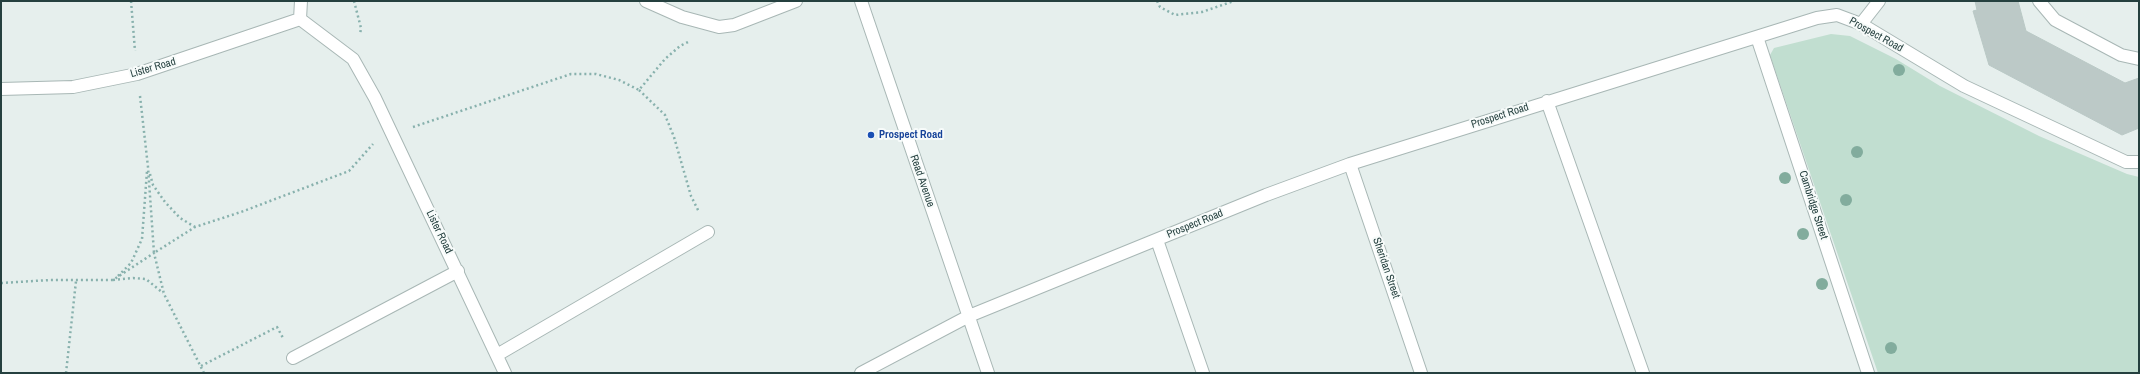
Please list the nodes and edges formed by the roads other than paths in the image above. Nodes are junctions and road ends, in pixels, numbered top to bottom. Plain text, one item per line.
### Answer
1 (302, 1) edge
2 (646, 1) edge
3 (796, 1) edge
4 (861, 1) edge
5 (1879, 1) edge
6 (2039, 1) edge
7 (300, 19) junction
8 (1861, 24) junction
9 (1757, 37) junction
10 (2139, 59) edge
11 (1, 89) edge
12 (1547, 101) junction
13 (2139, 162) edge
14 (1350, 164) junction
15 (708, 232) road end
16 (1157, 240) junction
17 (458, 271) junction
18 (969, 316) junction
19 (497, 355) junction
20 (292, 358) road end
21 (505, 373) edge
22 (862, 373) edge
23 (988, 373) edge
24 (1203, 373) edge
25 (1421, 373) edge
26 (1642, 373) edge
27 (1868, 373) edge

1 - 7 street
2 - 3 street
4 - 18 street, Read Avenue
5 - 8 street
6 - 10 street
7 - 11 street, Lister Road
7 - 17 street, Lister Road
8 - 9 street, Prospect Road
8 - 13 street, Prospect Road
9 - 12 street, Prospect Road
9 - 27 street, Cambridge Street
12 - 14 street, Prospect Road
12 - 26 street
14 - 16 street, Prospect Road
14 - 25 street, Sheridan Street
15 - 19 street
16 - 18 street, Prospect Road
16 - 24 street
17 - 19 street, Lister Road
17 - 20 street
18 - 22 street, Prospect Road
18 - 23 street, Read Avenue
19 - 21 street, Lister Road

